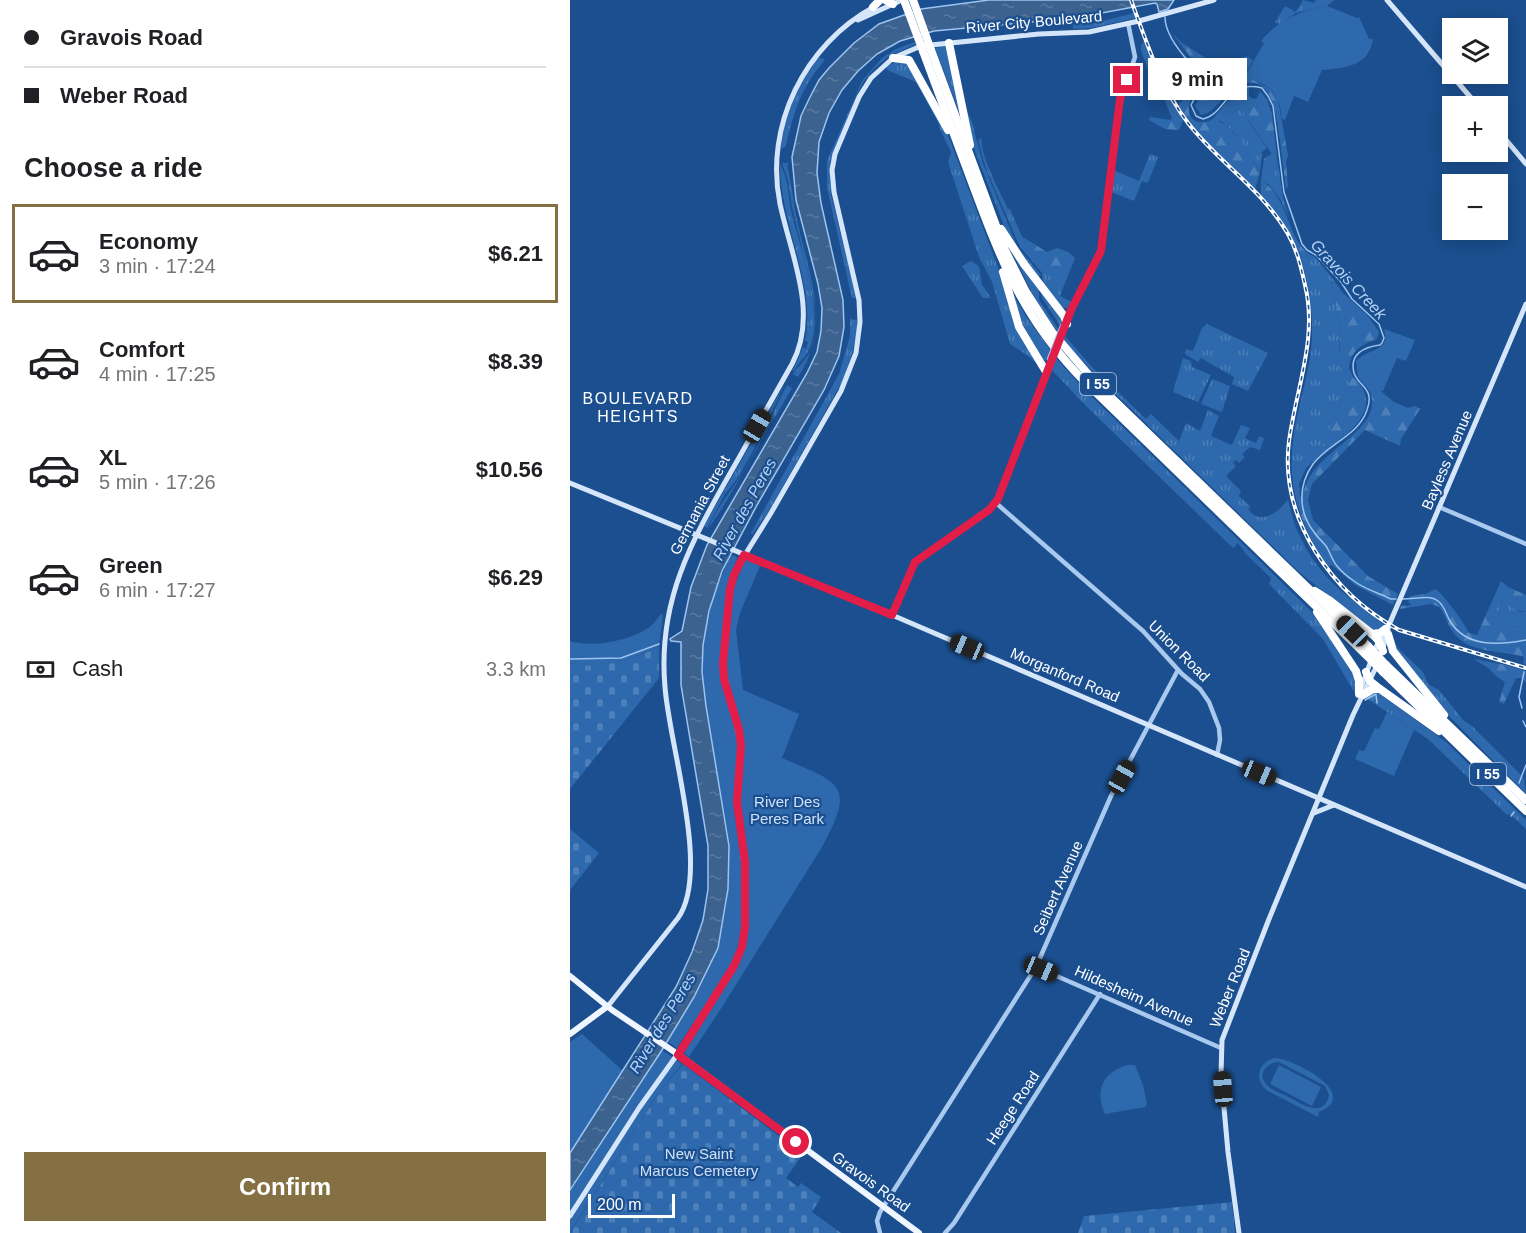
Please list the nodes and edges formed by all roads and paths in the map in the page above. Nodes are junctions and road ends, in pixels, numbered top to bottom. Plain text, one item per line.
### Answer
1 (903, 0) edge
2 (913, 0) edge
3 (1214, 0) edge
4 (1387, 0) edge
5 (887, 1) edge
6 (873, 7) joint
7 (1128, 23) junction
8 (849, 25) junction
9 (949, 43) junction
10 (926, 49) junction
11 (906, 51) junction
12 (892, 58) junction
13 (909, 60) junction
14 (1469, 96) edge
15 (1508, 142) edge
16 (961, 152) junction
17 (972, 159) junction
18 (1526, 164) edge
19 (993, 216) junction
20 (997, 250) junction
21 (1526, 304) edge
22 (1059, 310) junction
23 (1071, 310) junction
24 (1065, 324) junction
25 (1046, 363) junction
26 (1043, 380) junction
27 (570, 483) edge
28 (996, 503) junction
29 (1439, 507) junction
30 (696, 535) junction
31 (1526, 544) edge
32 (744, 555) junction
33 (1304, 585) junction
34 (1310, 601) junction
35 (892, 615) junction
36 (1388, 629) junction
37 (1372, 634) junction
38 (1377, 648) junction
39 (1393, 651) junction
40 (1178, 670) junction
41 (1356, 671) junction
42 (1368, 677) junction
43 (1380, 689) junction
44 (1361, 695) junction
45 (1151, 725) junction
46 (1451, 733) junction
47 (1217, 755) junction
48 (1324, 786) junction
49 (1306, 793) junction
50 (1319, 798) junction
51 (1526, 800) edge
52 (1334, 804) junction
53 (1526, 811) edge
54 (1312, 814) junction
55 (1526, 887) edge
56 (1036, 967) junction
57 (570, 976) edge
58 (1100, 994) junction
59 (608, 1006) junction
60 (570, 1034) edge
61 (1221, 1048) junction
62 (678, 1055) junction
63 (884, 1206) junction
64 (570, 1216) edge
65 (880, 1233) edge
66 (919, 1233) edge
67 (945, 1233) edge
68 (1239, 1233) edge

1 - 5 main road, Germania Street
1 - 10 highway, I 55, bridge
2 - 10 highway, I 55, bridge
3 - 7 main road, River City Boulevard
4 - 14 main road
5 - 6 highway
5 - 8 main road, Germania Street
6 - 8 main road, Germania Street
7 - 9 main road, River City Boulevard
7 - 23 street
8 - 30 main road, Germania Street
9 - 10 main road, River City Boulevard
9 - 17 highway
10 - 11 main road, River City Boulevard
10 - 16 highway, I 55
10 - 17 highway, I 55
11 - 12 main road, River City Boulevard
11 - 13 highway
12 - 13 highway
12 - 32 main road, River City Boulevard
13 - 16 highway
15 - 18 main road
16 - 20 highway, I 55
17 - 19 highway, I 55
19 - 22 highway
19 - 33 highway, I 55
20 - 25 highway
20 - 34 highway, I 55
21 - 29 main road, Bayless Avenue
22 - 23 highway
22 - 24 highway
23 - 24 street
24 - 25 street, bridge
25 - 26 street
25 - 26 street
26 - 28 street
27 - 30 main road, Morganford Road
28 - 35 street
28 - 40 street, Union Road
29 - 31 street
29 - 36 main road, Bayless Avenue
30 - 32 main road, Morganford Road
30 - 59 main road, Germania Street
32 - 35 main road, Morganford Road
32 - 62 main road, River City Boulevard
33 - 37 highway
33 - 38 highway, I 55
34 - 38 highway, I 55
34 - 41 highway
35 - 45 main road, Morganford Road
36 - 37 highway
36 - 38 main road, Bayless Avenue
36 - 39 highway
37 - 38 highway
38 - 39 highway
38 - 42 main road, Bayless Avenue
38 - 46 highway, I 55, bridge
39 - 46 highway
40 - 45 street, Seibert Avenue
40 - 47 street, Union Road
41 - 42 highway
41 - 44 highway
42 - 43 highway
42 - 44 main road, Bayless Avenue
43 - 44 highway
43 - 46 highway
44 - 48 main road, Bayless Avenue
45 - 47 main road, Morganford Road
45 - 56 street, Seibert Avenue
46 - 51 highway, I 55
46 - 53 highway, I 55
47 - 49 main road
48 - 49 main road
48 - 50 main road, Bayless Avenue
49 - 50 main road
50 - 52 main road
50 - 54 main road, Weber Road
52 - 54 main road
52 - 55 main road
54 - 61 main road, Weber Road
56 - 58 street, Hildesheim Avenue
56 - 63 street, Seibert Avenue
57 - 59 main road, Gravois Road
58 - 61 street, Hildesheim Avenue
58 - 67 street, Heege Road
59 - 60 main road
59 - 62 main road, Gravois Road
61 - 68 main road, Weber Road
62 - 63 main road, Gravois Road
62 - 64 main road, River City Boulevard
63 - 65 street, Seibert Avenue
63 - 66 main road, Gravois Road

